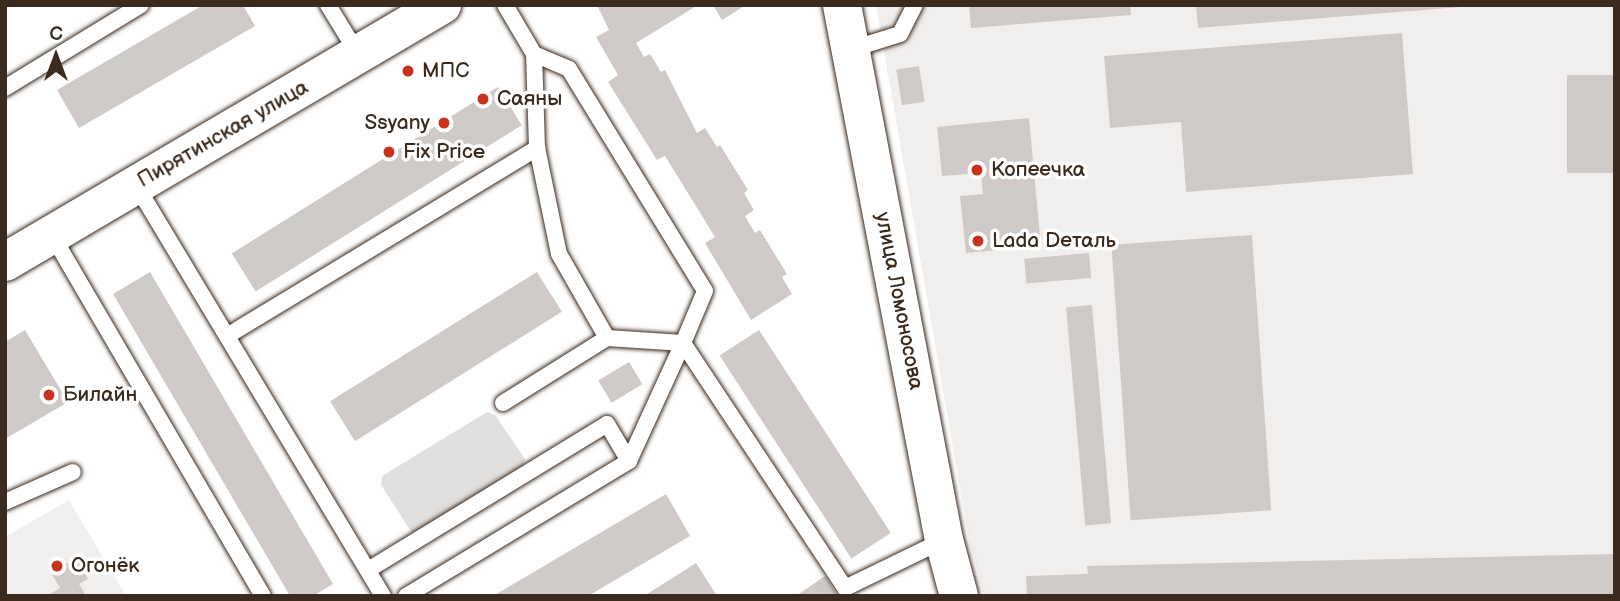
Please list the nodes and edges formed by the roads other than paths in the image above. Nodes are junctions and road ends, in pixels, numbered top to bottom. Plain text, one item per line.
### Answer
1 (141, 5) edge
2 (328, 5) edge
3 (442, 5) edge
4 (505, 5) edge
5 (842, 5) edge
6 (915, 5) edge
7 (852, 49) junction
8 (358, 54) junction
9 (534, 54) junction
10 (5, 88) edge
11 (537, 148) junction
12 (136, 185) junction
13 (52, 235) junction
14 (5, 262) edge
15 (227, 336) junction
16 (607, 338) junction
17 (683, 343) junction
18 (503, 403) dead end
19 (629, 461) junction
20 (73, 472) dead end
21 (5, 502) edge
22 (944, 540) junction
23 (368, 570) junction
24 (263, 596) edge
25 (383, 596) edge
26 (406, 596) edge
27 (958, 596) edge

1 - 10 lane
2 - 8 lane
3 - 8 street, Пирятинская улица
4 - 9 lane
5 - 7 street, улица Ломоносова
6 - 7 lane
7 - 22 street, улица Ломоносова
8 - 12 street, Пирятинская улица
9 - 11 lane
9 - 17 lane
11 - 15 lane
11 - 16 lane
12 - 13 street, Пирятинская улица
12 - 15 lane
13 - 14 street, Пирятинская улица
13 - 24 lane
15 - 23 lane
16 - 17 lane
16 - 18 lane
17 - 19 lane
17 - 22 lane
19 - 23 lane
19 - 26 lane
20 - 21 lane
22 - 27 street, улица Ломоносова
23 - 25 lane

